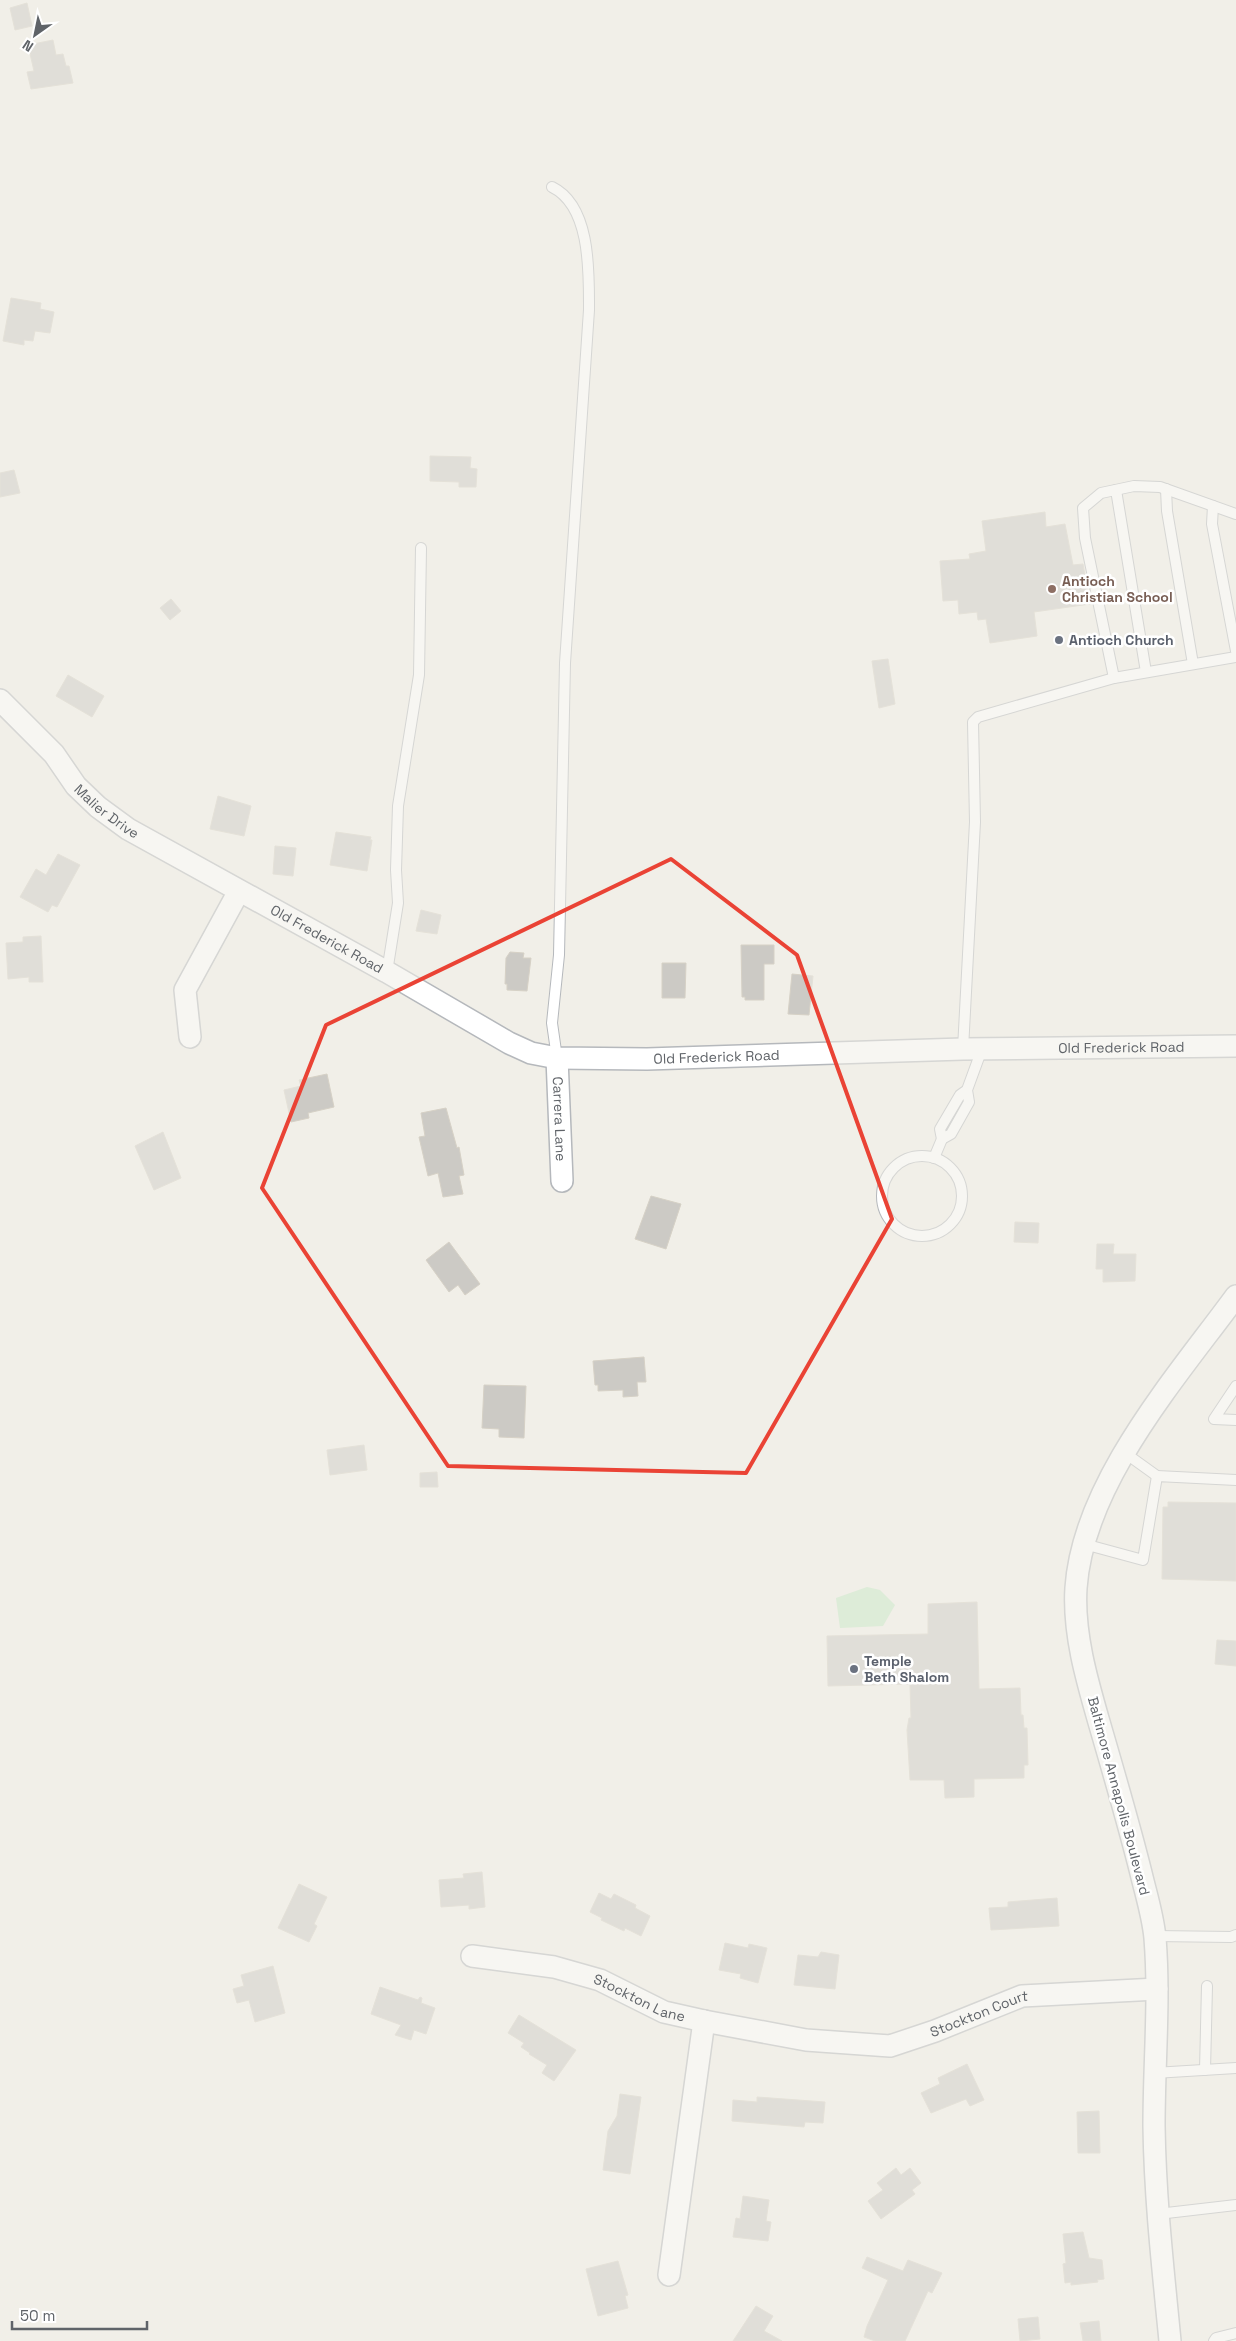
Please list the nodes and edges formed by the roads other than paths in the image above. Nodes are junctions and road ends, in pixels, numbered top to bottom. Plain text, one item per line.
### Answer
1 (552, 187) dead end
2 (1166, 489) junction
3 (1116, 490) junction
4 (1213, 506) junction
5 (1236, 514) edge
6 (421, 548) dead end
7 (1236, 651) edge
8 (1236, 656) edge
9 (1193, 664) junction
10 (1146, 672) junction
11 (1114, 678) junction
12 (0, 700) edge
13 (239, 891) junction
14 (387, 972) junction
15 (190, 1036) dead end
16 (1236, 1046) edge
17 (973, 1049) junction
18 (557, 1058) junction
19 (934, 1158) junction
20 (562, 1181) dead end
21 (1236, 1296) edge
22 (1236, 1386) edge
23 (1236, 1420) edge
24 (1125, 1453) junction
25 (1157, 1476) junction
26 (1236, 1480) edge
27 (1084, 1544) junction
28 (1236, 1935) edge
29 (1154, 1936) junction
30 (472, 1956) dead end
31 (1207, 1986) dead end
32 (1157, 1989) junction
33 (704, 2022) junction
34 (806, 2040) joint
35 (1236, 2068) edge
36 (1205, 2070) junction
37 (1154, 2073) junction
38 (1236, 2205) edge
39 (1158, 2214) junction
40 (669, 2275) dead end
41 (1236, 2333) edge
42 (1170, 2341) edge
43 (1214, 2341) edge

1 - 18 lane
2 - 3 lane
2 - 4 lane
2 - 9 lane
3 - 10 lane
3 - 11 lane
4 - 5 lane
4 - 7 lane
6 - 14 lane
8 - 9 lane
9 - 10 lane
10 - 11 lane
11 - 17 lane
12 - 13 street, Malier Drive
13 - 14 street, Old Frederick Road
13 - 15 street
14 - 18 street, Old Frederick Road
16 - 17 street, Old Frederick Road
17 - 18 street, Old Frederick Road
17 - 19 lane
18 - 20 street, Carrera Lane
19 - 19 lane
21 - 24 street, Baltimore Annapolis Boulevard
22 - 23 lane
24 - 25 lane
24 - 27 street, Baltimore Annapolis Boulevard
25 - 26 lane
25 - 27 lane
27 - 29 street, Baltimore Annapolis Boulevard
28 - 29 lane
29 - 32 street, Baltimore Annapolis Boulevard
30 - 33 street, Stockton Lane
31 - 36 lane
32 - 34 street, Stockton Court
32 - 37 street, Baltimore Annapolis Boulevard
33 - 34 street, Stockton Lane
33 - 40 street
35 - 36 lane
36 - 37 lane
37 - 39 street, Baltimore Annapolis Boulevard
38 - 39 lane
39 - 42 street, Baltimore Annapolis Boulevard
41 - 43 lane

